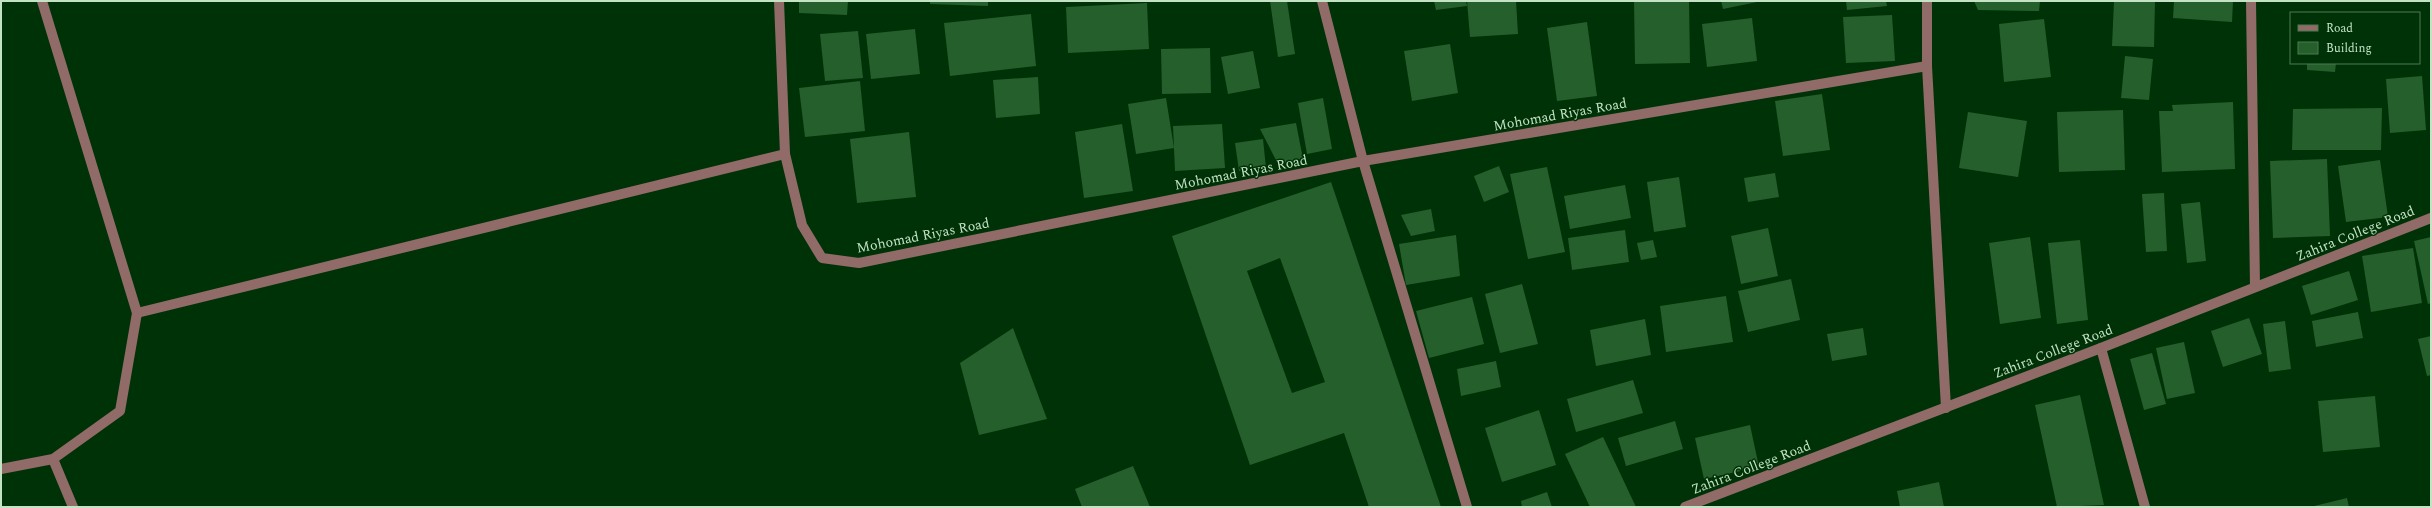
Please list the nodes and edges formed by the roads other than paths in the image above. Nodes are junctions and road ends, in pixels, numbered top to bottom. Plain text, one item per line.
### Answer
1 (42, 1) edge
2 (779, 1) edge
3 (1322, 1) edge
4 (1927, 1) edge
5 (2251, 1) edge
6 (1927, 66) junction
7 (785, 154) junction
8 (1363, 161) junction
9 (2431, 218) edge
10 (2255, 287) junction
11 (137, 313) junction
12 (2101, 348) junction
13 (1946, 408) junction
14 (53, 460) junction
15 (1, 469) edge
16 (1703, 504) edge
17 (73, 507) edge
18 (1467, 507) edge
19 (1685, 507) edge
20 (2145, 507) edge

1 - 11 street
2 - 7 street, Mohomad Riyas Road
3 - 8 street
4 - 6 street
5 - 10 street
6 - 8 street, Mohomad Riyas Road
6 - 13 street
7 - 8 street, Mohomad Riyas Road
7 - 11 street
8 - 18 street
9 - 10 street, Zahira College Road
10 - 12 street, Zahira College Road
11 - 14 street
12 - 13 street, Zahira College Road
12 - 20 street
13 - 16 street, Zahira College Road
14 - 15 street
14 - 17 street
16 - 19 street, Zahira College Road

